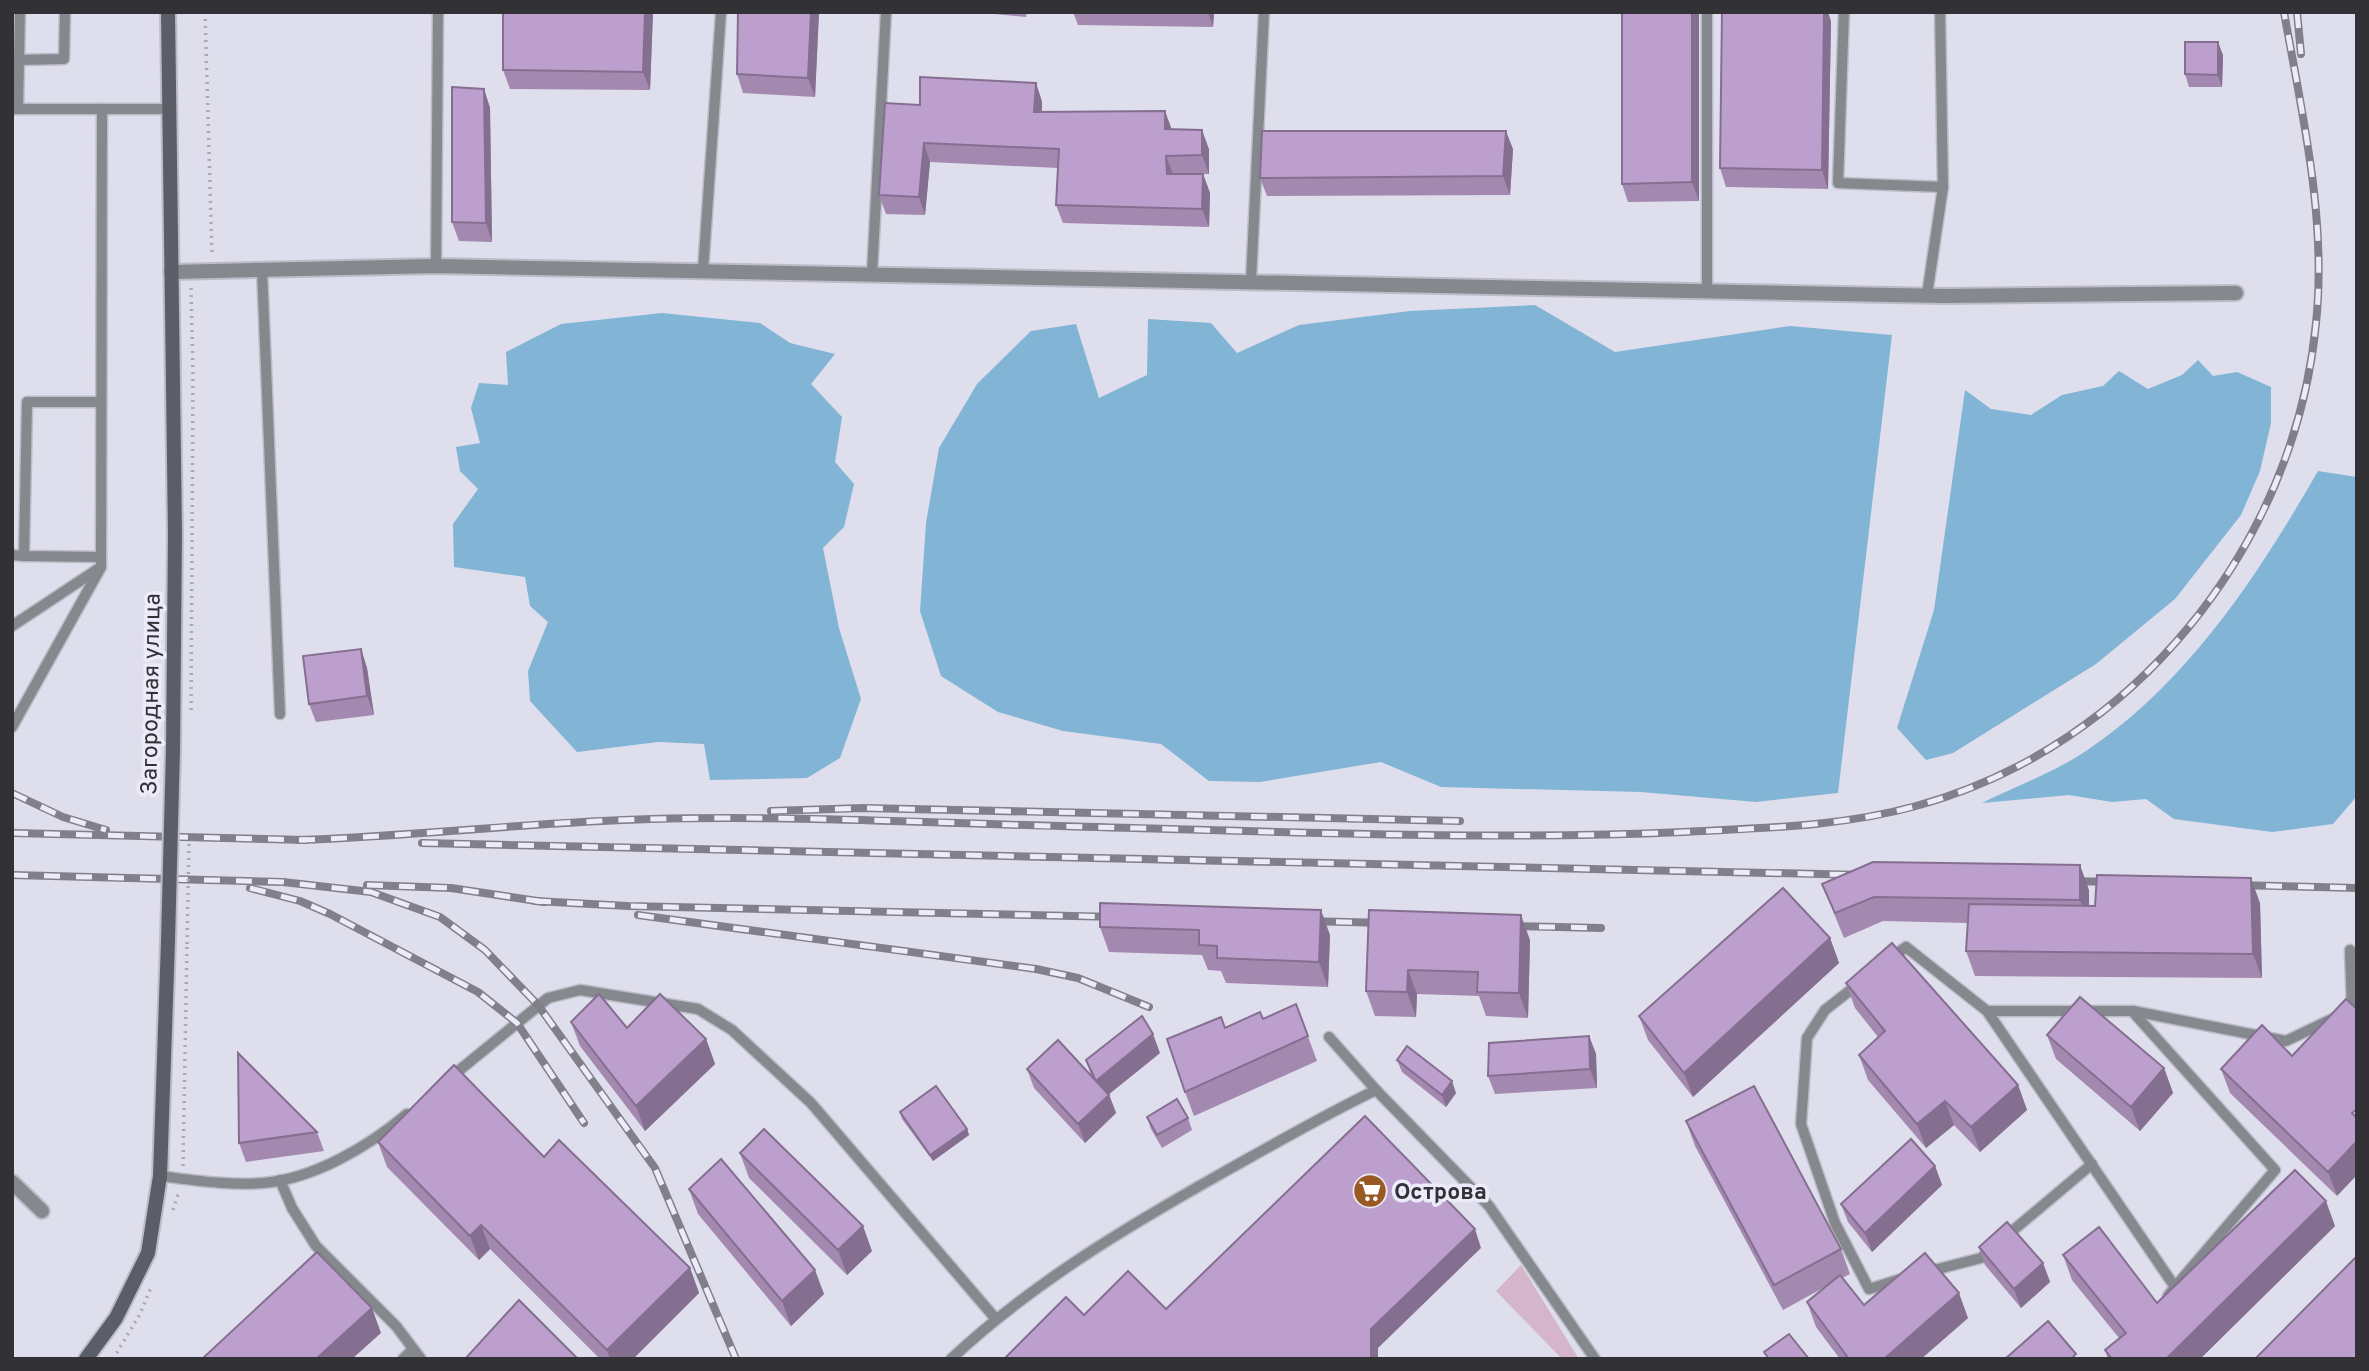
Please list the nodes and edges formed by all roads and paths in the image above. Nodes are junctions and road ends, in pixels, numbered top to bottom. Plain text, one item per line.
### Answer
1 (20, 12) edge
2 (65, 12) edge
3 (168, 12) edge
4 (205, 12) edge
5 (438, 12) edge
6 (721, 12) edge
7 (886, 12) edge
8 (1264, 12) edge
9 (1707, 12) edge
10 (1844, 12) edge
11 (1940, 12) edge
12 (18, 60) junction
13 (15, 109) edge
14 (102, 109) junction
15 (168, 109) junction
16 (1943, 187) junction
17 (436, 266) junction
18 (262, 268) junction
19 (213, 270) junction
20 (703, 271) junction
21 (171, 272) junction
22 (872, 274) junction
23 (1251, 281) junction
24 (1707, 289) junction
25 (2236, 293) dead end
26 (1927, 295) junction
27 (102, 402) junction
28 (12, 555) edge
29 (24, 556) junction
30 (101, 562) junction
31 (12, 626) edge
32 (280, 714) dead end
33 (12, 727) edge
34 (189, 834) dead end
35 (187, 944) dead end
36 (2350, 950) dead end
37 (1886, 962) edge
38 (1865, 978) edge
39 (1987, 1011) junction
40 (2132, 1011) junction
41 (1329, 1037) dead end
42 (444, 1083) edge
43 (1376, 1090) junction
44 (414, 1109) edge
45 (2092, 1164) junction
46 (160, 1177) junction
47 (279, 1180) junction
48 (12, 1182) edge
49 (42, 1211) dead end
50 (1919, 1274) edge
51 (1907, 1278) edge
52 (2175, 1287) junction
53 (2161, 1304) edge
54 (995, 1318) junction
55 (413, 1349) junction
56 (86, 1359) edge
57 (402, 1359) edge
58 (421, 1359) edge
59 (951, 1359) edge
60 (1595, 1359) edge

1 - 12 lane
2 - 12 lane
3 - 15 main road, Загородная улица
4 - 19 path
5 - 17 lane
6 - 20 lane
7 - 22 lane
8 - 23 lane
9 - 24 lane
10 - 16 lane
11 - 16 lane
12 - 13 lane
13 - 14 lane
14 - 15 lane
14 - 27 lane
15 - 21 main road, Загородная улица
16 - 26 lane
17 - 18 street
17 - 20 street
18 - 19 street
18 - 32 lane
19 - 21 street
20 - 22 street
21 - 46 main road, Загородная улица, bridge
22 - 23 street
23 - 24 street
24 - 26 street
25 - 26 street
27 - 29 lane
27 - 30 lane
28 - 29 lane
29 - 30 lane
30 - 31 lane
30 - 33 lane
34 - 35 path, bridge
36 - 40 lane
37 - 39 lane
38 - 51 lane
39 - 40 lane
39 - 45 lane
40 - 52 lane
41 - 43 lane
42 - 54 lane
43 - 54 lane
43 - 60 lane
44 - 47 lane
45 - 50 lane
45 - 52 lane
46 - 47 lane
46 - 56 main road, Загородная улица
47 - 55 lane
48 - 49 street
52 - 53 lane
54 - 59 lane
55 - 57 lane
55 - 58 lane

